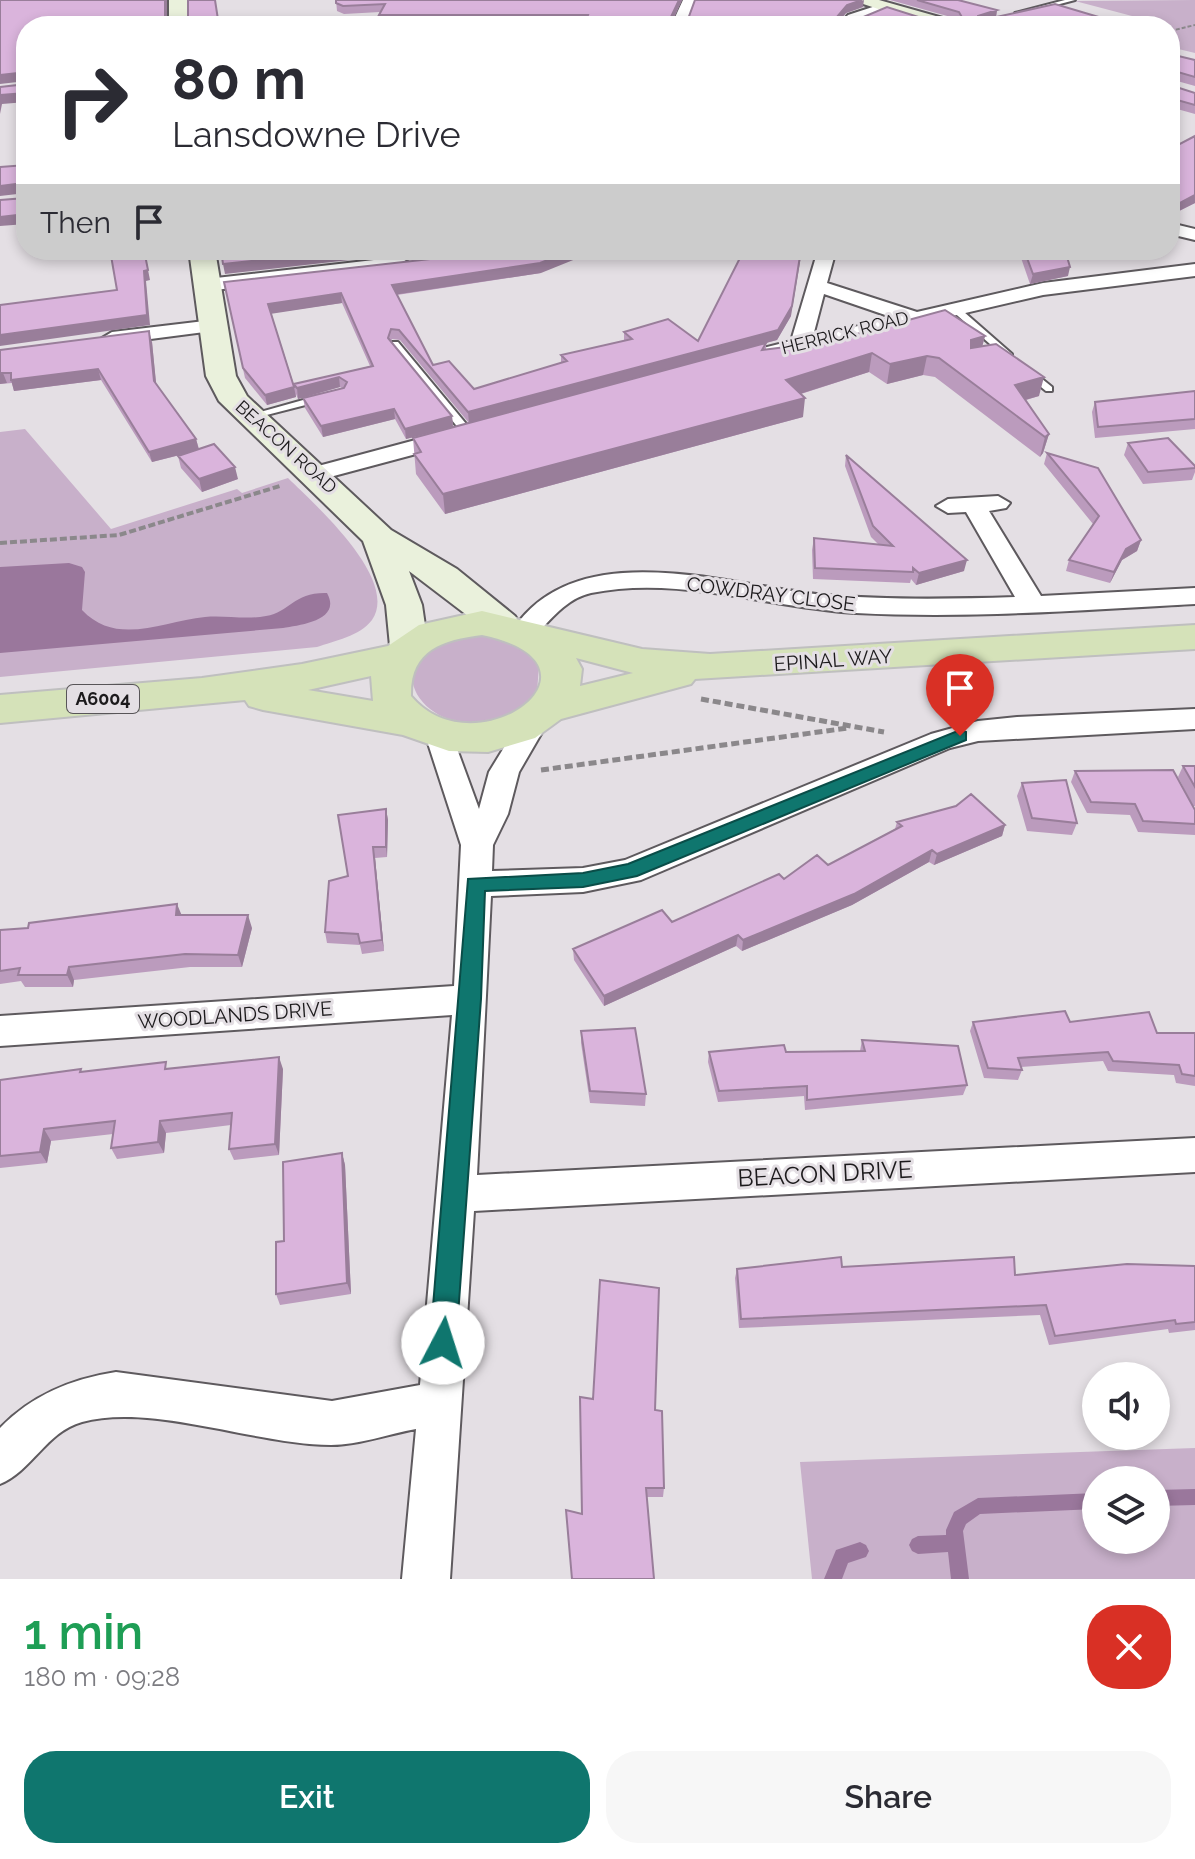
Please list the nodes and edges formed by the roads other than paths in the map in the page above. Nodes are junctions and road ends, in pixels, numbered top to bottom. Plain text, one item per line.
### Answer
1 (860, 0) edge
2 (1068, 0) edge
3 (885, 7) junction
4 (859, 16) edge
5 (916, 16) edge
6 (1010, 16) edge
7 (203, 260) edge
8 (824, 260) edge
9 (1164, 260) edge
10 (415, 262) edge
11 (1195, 270) edge
12 (1166, 274) junction
13 (207, 285) junction
14 (816, 285) junction
15 (953, 307) junction
16 (911, 317) junction
17 (213, 326) junction
18 (91, 341) edge
19 (801, 343) junction
20 (395, 344) edge
21 (1007, 354) junction
22 (995, 357) edge
23 (725, 363) edge
24 (1049, 389) dead end
25 (326, 397) edge
26 (251, 416) junction
27 (475, 431) joint
28 (315, 474) junction
29 (948, 506) dead end
30 (379, 537) junction
31 (1195, 596) edge
32 (1032, 603) junction
33 (521, 630) junction
34 (1195, 637) edge
35 (405, 651) junction
36 (702, 683) junction
37 (207, 689) junction
38 (0, 709) edge
39 (542, 715) junction
40 (1195, 719) edge
41 (425, 728) junction
42 (477, 845) junction
43 (475, 884) junction
44 (471, 999) junction
45 (0, 1031) edge
46 (1195, 1155) edge
47 (456, 1194) junction
48 (438, 1403) junction
49 (0, 1462) edge
50 (426, 1579) edge

1 - 3 street
2 - 6 lane
3 - 4 street
3 - 5 street
7 - 13 street, BEACON ROAD
8 - 14 street
9 - 12 street
10 - 13 street
11 - 12 street, HERRICK ROAD
12 - 15 street, HERRICK ROAD
13 - 17 street, BEACON ROAD
14 - 16 street
14 - 19 street
15 - 16 street, HERRICK ROAD
15 - 21 lane
16 - 19 street, HERRICK ROAD
17 - 18 street
17 - 26 street, BEACON ROAD
19 - 23 street, HERRICK ROAD
20 - 27 lane
21 - 22 lane
21 - 24 lane
25 - 26 lane
26 - 28 street, BEACON ROAD
27 - 28 street
28 - 30 street, BEACON ROAD
29 - 32 street
30 - 33 street, BEACON ROAD
30 - 35 street, BEACON ROAD
31 - 32 street, COWDRAY CLOSE
32 - 33 street, COWDRAY CLOSE
33 - 35 main road
33 - 36 main road, EPINAL WAY
33 - 39 main road
34 - 36 main road, EPINAL WAY
35 - 37 main road, A6004
35 - 41 main road
36 - 39 main road, EPINAL WAY
37 - 38 main road, A6004
37 - 41 main road, A6004
39 - 41 main road
39 - 42 street
40 - 43 street
41 - 42 street
42 - 43 street
43 - 44 street
44 - 45 street, WOODLANDS DRIVE
44 - 47 street
46 - 47 street, BEACON DRIVE
47 - 48 street
48 - 49 street
48 - 50 street

